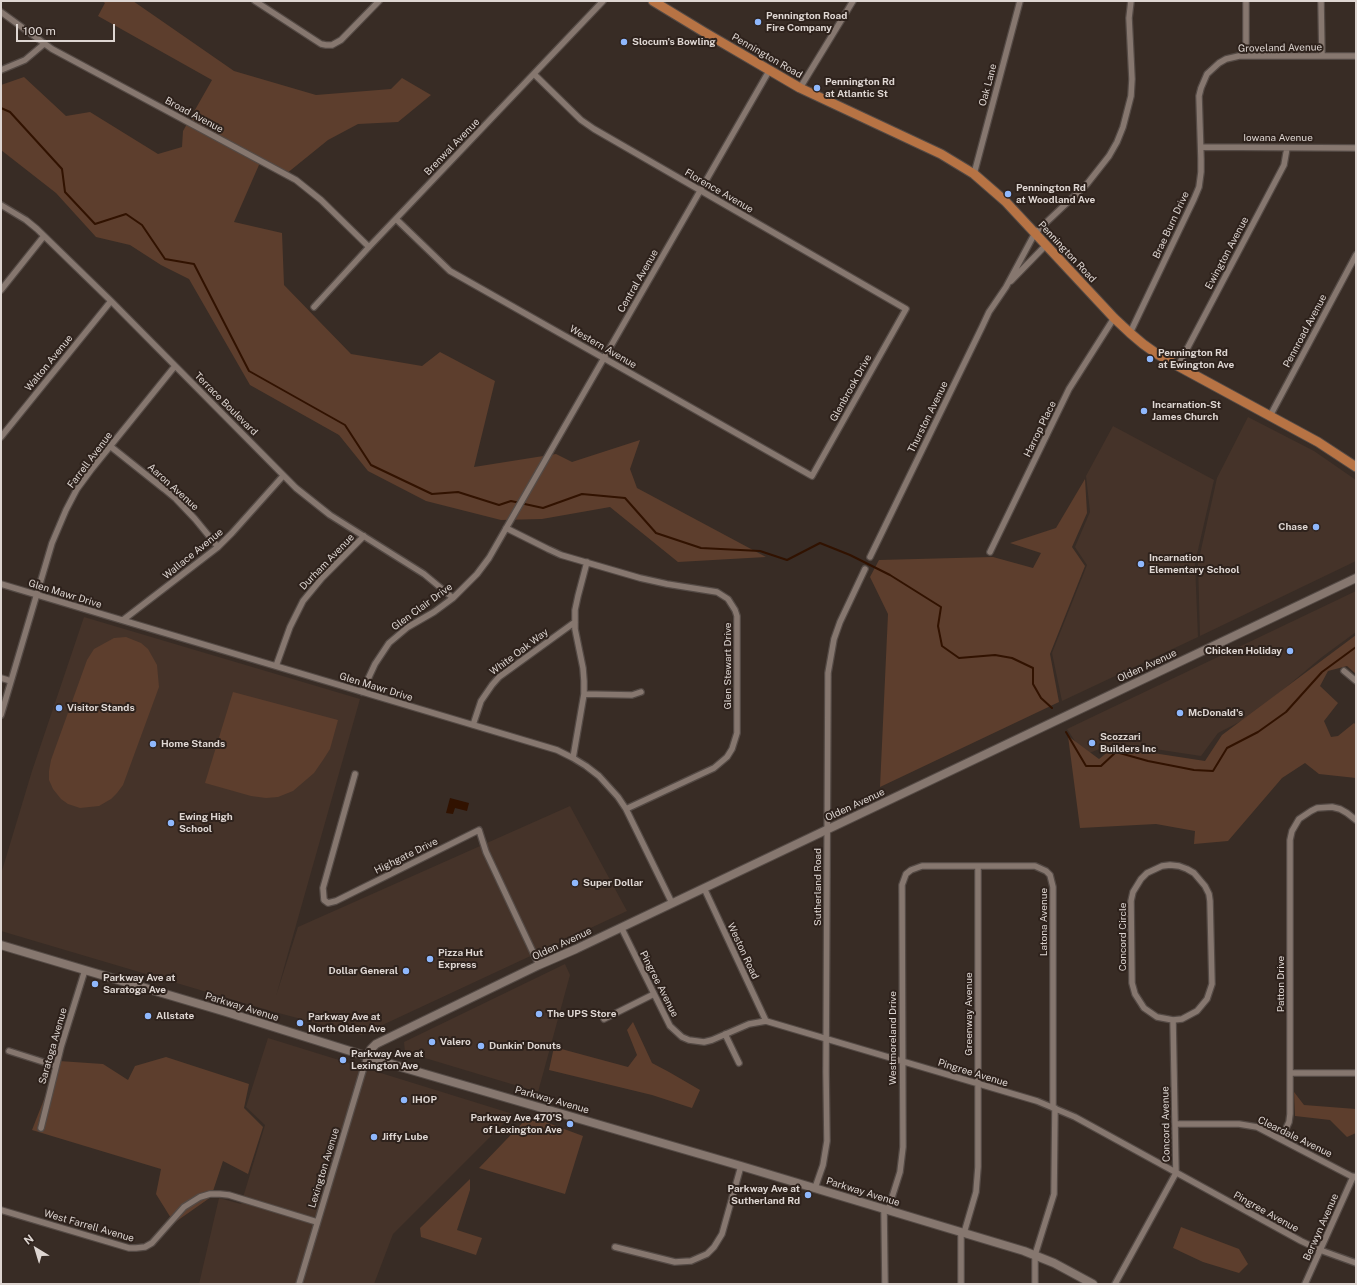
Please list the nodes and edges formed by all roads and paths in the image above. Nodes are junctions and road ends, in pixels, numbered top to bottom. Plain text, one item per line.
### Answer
1 (255, 1) edge
2 (379, 1) edge
3 (603, 1) edge
4 (653, 1) edge
5 (854, 1) edge
6 (1020, 1) edge
7 (1131, 1) edge
8 (1246, 1) edge
9 (1321, 1) edge
10 (1, 12) edge
11 (44, 44) junction
12 (1246, 56) junction
13 (1322, 56) junction
14 (1356, 56) edge
15 (1, 70) edge
16 (769, 71) junction
17 (1209, 72) joint
18 (534, 74) junction
19 (800, 88) junction
20 (1201, 147) junction
21 (1287, 148) junction
22 (1356, 148) edge
23 (974, 174) junction
24 (700, 190) junction
25 (1, 205) edge
26 (396, 219) junction
27 (1035, 233) junction
28 (44, 236) junction
29 (1046, 245) junction
30 (369, 247) junction
31 (1356, 255) edge
32 (1006, 287) junction
33 (1, 290) edge
34 (111, 301) junction
35 (314, 306) dead end
36 (906, 309) joint
37 (1114, 318) junction
38 (1130, 333) junction
39 (604, 358) junction
40 (176, 366) junction
41 (1178, 366) junction
42 (1270, 416) junction
43 (1, 437) edge
44 (110, 446) junction
45 (1356, 467) edge
46 (283, 476) junction
47 (812, 476) joint
48 (523, 500) joint
49 (506, 528) junction
50 (364, 536) junction
51 (218, 547) junction
52 (990, 552) dead end
53 (870, 557) dead end
54 (587, 562) junction
55 (864, 569) dead end
56 (1356, 578) edge
57 (1, 584) edge
58 (37, 595) junction
59 (453, 598) junction
60 (123, 620) junction
61 (575, 622) junction
62 (276, 666) junction
63 (1344, 671) dead end
64 (1, 678) edge
65 (11, 681) junction
66 (1356, 681) edge
67 (362, 692) junction
68 (640, 692) dead end
69 (584, 694) junction
70 (1, 715) edge
71 (474, 725) junction
72 (572, 758) junction
73 (355, 774) dead end
74 (626, 809) junction
75 (1356, 820) edge
76 (827, 829) junction
77 (978, 866) junction
78 (914, 869) joint
79 (704, 888) junction
80 (672, 903) junction
81 (621, 927) junction
82 (1, 945) edge
83 (539, 965) junction
84 (85, 970) junction
85 (654, 994) junction
86 (604, 1019) dead end
87 (1173, 1020) junction
88 (766, 1021) junction
89 (725, 1034) junction
90 (826, 1038) junction
91 (9, 1051) dead end
92 (368, 1056) junction
93 (902, 1061) junction
94 (739, 1063) dead end
95 (56, 1066) junction
96 (1291, 1073) junction
97 (1356, 1073) edge
98 (978, 1084) junction
99 (1054, 1108) junction
100 (1175, 1124) junction
101 (41, 1128) dead end
102 (1281, 1139) junction
103 (741, 1166) junction
104 (1176, 1173) junction
105 (1355, 1177) edge
106 (815, 1188) junction
107 (886, 1209) junction
108 (1, 1210) edge
109 (317, 1222) junction
110 (963, 1232) junction
111 (615, 1247) dead end
112 (1320, 1250) junction
113 (1035, 1255) junction
114 (1356, 1263) edge
115 (299, 1284) edge
116 (885, 1284) edge
117 (961, 1284) edge
118 (1035, 1284) edge
119 (1093, 1284) edge
120 (1115, 1284) edge
121 (1305, 1284) edge

1 - 2 street
3 - 18 street, Brenwal Avenue
4 - 16 main road, Pennington Road
5 - 19 street
6 - 23 street, Oak Lane
7 - 27 street, Thurston Avenue
8 - 12 street
9 - 13 street
10 - 11 street, Broad Avenue
11 - 15 street
11 - 30 street, Broad Avenue
12 - 13 street, Groveland Avenue
12 - 17 street, Groveland Avenue
13 - 14 street, Groveland Avenue
16 - 19 main road, Pennington Road
16 - 24 street, Central Avenue
17 - 20 street, Brae Burn Drive
18 - 24 street, Florence Avenue
18 - 26 street, Brenwal Avenue
19 - 23 main road, Pennington Road
20 - 21 street, Iowana Avenue
20 - 38 street, Brae Burn Drive
21 - 22 street, Iowana Avenue
21 - 41 street, Ewington Avenue
23 - 27 main road, Pennington Road
24 - 36 street, Florence Avenue
24 - 39 street, Central Avenue
25 - 28 street, Terrace Boulevard
26 - 30 street, Brenwal Avenue
26 - 39 street, Western Avenue
27 - 29 main road, Pennington Road
27 - 32 street, Thurston Avenue
28 - 33 street
28 - 34 street, Terrace Boulevard
29 - 32 street, Thurston Avenue
29 - 37 main road, Pennington Road
30 - 35 street, Brenwal Avenue
31 - 42 street, Pennroad Avenue
32 - 53 street, Thurston Avenue
34 - 40 street, Terrace Boulevard
34 - 43 street, Walton Avenue
36 - 47 street, Glenbrook Drive
37 - 38 main road, Pennington Road
37 - 52 street, Harrop Place
38 - 41 main road, Pennington Road
39 - 47 street, Western Avenue
39 - 48 street, Central Avenue
40 - 44 street, Farrell Avenue
40 - 46 street, Terrace Boulevard
41 - 42 main road, Pennington Road
42 - 45 main road, Pennington Road
44 - 51 street, Aaron Avenue
44 - 58 street, Farrell Avenue
46 - 50 street, Terrace Boulevard
46 - 51 street, Wallace Avenue
48 - 49 street, Glen Clair Drive
49 - 54 street, Glen Stewart Drive
49 - 59 street, Glen Clair Drive
50 - 59 street, Terrace Boulevard
50 - 62 street, Durham Avenue
51 - 60 street, Wallace Avenue
54 - 61 street
54 - 74 street, Glen Stewart Drive
55 - 76 street, Sutherland Road
56 - 76 main road, Olden Avenue
57 - 58 street, Glen Mawr Drive
58 - 60 street, Glen Mawr Drive
58 - 65 street, Farrell Avenue
59 - 67 street, Glen Clair Drive
60 - 62 street, Glen Mawr Drive
61 - 69 street
61 - 71 street, White Oak Way
62 - 67 street, Glen Mawr Drive
63 - 66 street
64 - 65 street
65 - 70 street, Farrell Avenue
67 - 71 street, Glen Mawr Drive
68 - 69 street
69 - 72 street
71 - 72 street, Glen Mawr Drive
72 - 74 street, Glen Mawr Drive
73 - 83 street, Highgate Drive
74 - 80 street, Glen Mawr Drive
75 - 96 street, Patton Drive
76 - 79 main road, Olden Avenue
76 - 90 street, Sutherland Road
77 - 78 street, Latona Avenue
77 - 98 street, Greenway Avenue
77 - 99 street, Latona Avenue
78 - 93 street, Westmoreland Drive
79 - 80 main road, Olden Avenue
79 - 88 street, Weston Road
80 - 81 main road, Olden Avenue
81 - 83 main road, Olden Avenue
81 - 85 street, Pingree Avenue
82 - 84 main road, Parkway Avenue
83 - 92 main road, Olden Avenue
84 - 92 main road, Parkway Avenue
84 - 95 street, Saratoga Avenue
85 - 86 street
85 - 89 street, Pingree Avenue
87 - 87 street, Concord Circle
87 - 100 street, Concord Avenue
88 - 89 street, Pingree Avenue
88 - 90 street, Pingree Avenue
89 - 94 street
90 - 93 street, Pingree Avenue
90 - 106 street, Sutherland Road
91 - 95 street
92 - 103 main road, Parkway Avenue
92 - 109 street, Lexington Avenue
93 - 98 street, Pingree Avenue
93 - 107 street, Westmoreland Drive
95 - 101 street, Saratoga Avenue
96 - 97 street
96 - 102 street, Patton Drive
98 - 99 street, Pingree Avenue
98 - 110 street, Greenway Avenue
99 - 104 street, Pingree Avenue
99 - 113 street, Latona Avenue
100 - 102 street, Cleardale Avenue
100 - 104 street, Concord Avenue
102 - 105 street, Cleardale Avenue
103 - 106 main road, Parkway Avenue
103 - 111 street
104 - 112 street, Pingree Avenue
104 - 120 street, Concord Avenue
105 - 112 street, Berwyn Avenue
106 - 107 main road, Parkway Avenue
107 - 110 main road, Parkway Avenue
107 - 116 street, Westmoreland Drive
108 - 109 street, West Farrell Avenue
109 - 115 street, Lexington Avenue
110 - 113 main road, Parkway Avenue
110 - 117 street, Greenway Avenue
112 - 114 street, Pingree Avenue
112 - 121 street, Berwyn Avenue
113 - 118 street, Latona Avenue
113 - 119 main road, Parkway Avenue

